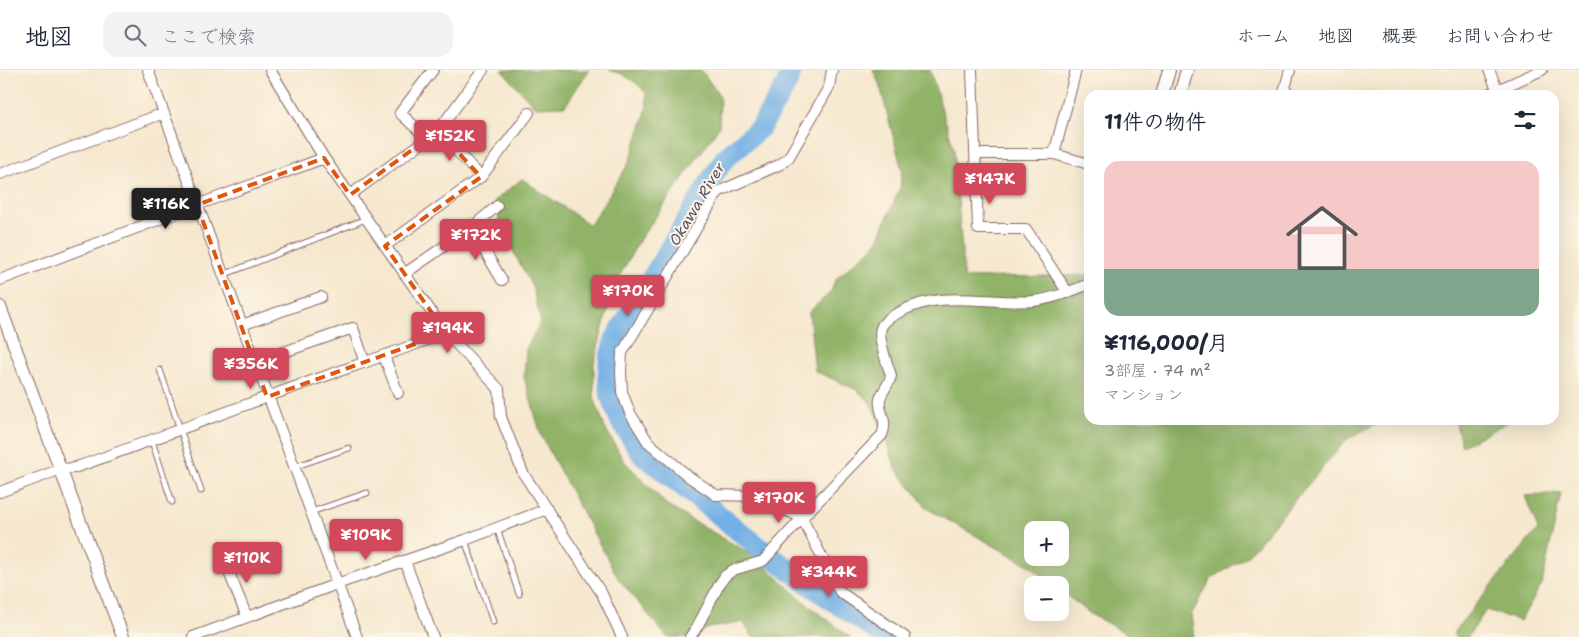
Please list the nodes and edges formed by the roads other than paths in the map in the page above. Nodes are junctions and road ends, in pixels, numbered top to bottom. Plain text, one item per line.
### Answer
1 (148, 70) edge
2 (270, 70) edge
3 (433, 70) edge
4 (483, 70) edge
5 (832, 70) edge
6 (972, 70) edge
7 (1076, 70) edge
8 (1168, 70) edge
9 (1187, 70) edge
10 (1290, 70) edge
11 (1489, 70) edge
12 (1542, 70) edge
13 (1497, 89) joint
14 (1163, 90) edge
15 (1181, 90) edge
16 (1285, 90) edge
17 (529, 113) dead end
18 (164, 114) junction
19 (438, 130) junction
20 (428, 139) junction
21 (975, 154) junction
22 (1054, 154) junction
23 (324, 158) junction
24 (1084, 163) edge
25 (0, 174) edge
26 (481, 177) junction
27 (350, 195) junction
28 (197, 204) junction
29 (497, 206) dead end
30 (366, 219) junction
31 (471, 228) junction
32 (385, 246) junction
33 (223, 274) junction
34 (404, 274) junction
35 (0, 280) edge
36 (502, 280) dead end
37 (1084, 286) edge
38 (1068, 293) junction
39 (321, 297) dead end
40 (0, 306) edge
41 (242, 325) junction
42 (446, 333) junction
43 (384, 356) junction
44 (255, 362) junction
45 (365, 363) junction
46 (160, 370) dead end
47 (398, 393) dead end
48 (267, 397) junction
49 (181, 430) junction
50 (152, 441) junction
51 (349, 448) dead end
52 (294, 468) junction
53 (61, 469) junction
54 (201, 491) dead end
55 (0, 492) edge
56 (367, 493) dead end
57 (172, 502) dead end
58 (547, 509) junction
59 (311, 512) junction
60 (802, 518) junction
61 (497, 527) junction
62 (465, 540) junction
63 (224, 560) dead end
64 (405, 561) junction
65 (338, 584) junction
66 (520, 594) dead end
67 (248, 617) junction
68 (493, 622) dead end
69 (123, 637) edge
70 (193, 637) edge
71 (357, 637) edge
72 (433, 637) edge
73 (622, 637) edge
74 (690, 637) edge
75 (905, 637) edge

1 - 18 street
2 - 23 street
3 - 20 street
4 - 19 street
5 - 60 street
6 - 21 street
7 - 22 street
8 - 14 street
9 - 15 street
10 - 16 street
11 - 13 street
12 - 13 street
17 - 26 street
18 - 25 street
18 - 28 street
19 - 20 street
19 - 26 street
20 - 27 street
21 - 22 street
21 - 38 street
22 - 24 street
23 - 27 street
23 - 28 street
26 - 32 street
27 - 30 street
28 - 33 street
28 - 35 street
29 - 31 street
30 - 32 street
30 - 33 lane
31 - 34 street
31 - 36 street
32 - 34 street
33 - 41 street
34 - 42 street
37 - 38 street
38 - 60 street
39 - 41 street
40 - 53 street
41 - 44 street
42 - 43 street
42 - 58 street
43 - 45 street
43 - 47 street
44 - 45 street
44 - 48 street
45 - 48 street
46 - 49 lane
48 - 49 street
48 - 52 street
49 - 50 street
49 - 54 lane
50 - 53 street
50 - 57 lane
51 - 52 lane
52 - 59 street
53 - 55 street
53 - 69 street
56 - 59 lane
58 - 61 street
58 - 73 street
59 - 65 street
60 - 74 street
60 - 75 street
61 - 62 street
61 - 66 lane
62 - 64 street
62 - 68 lane
63 - 67 street
64 - 65 street
64 - 72 street
65 - 67 street
65 - 71 street
67 - 70 street

